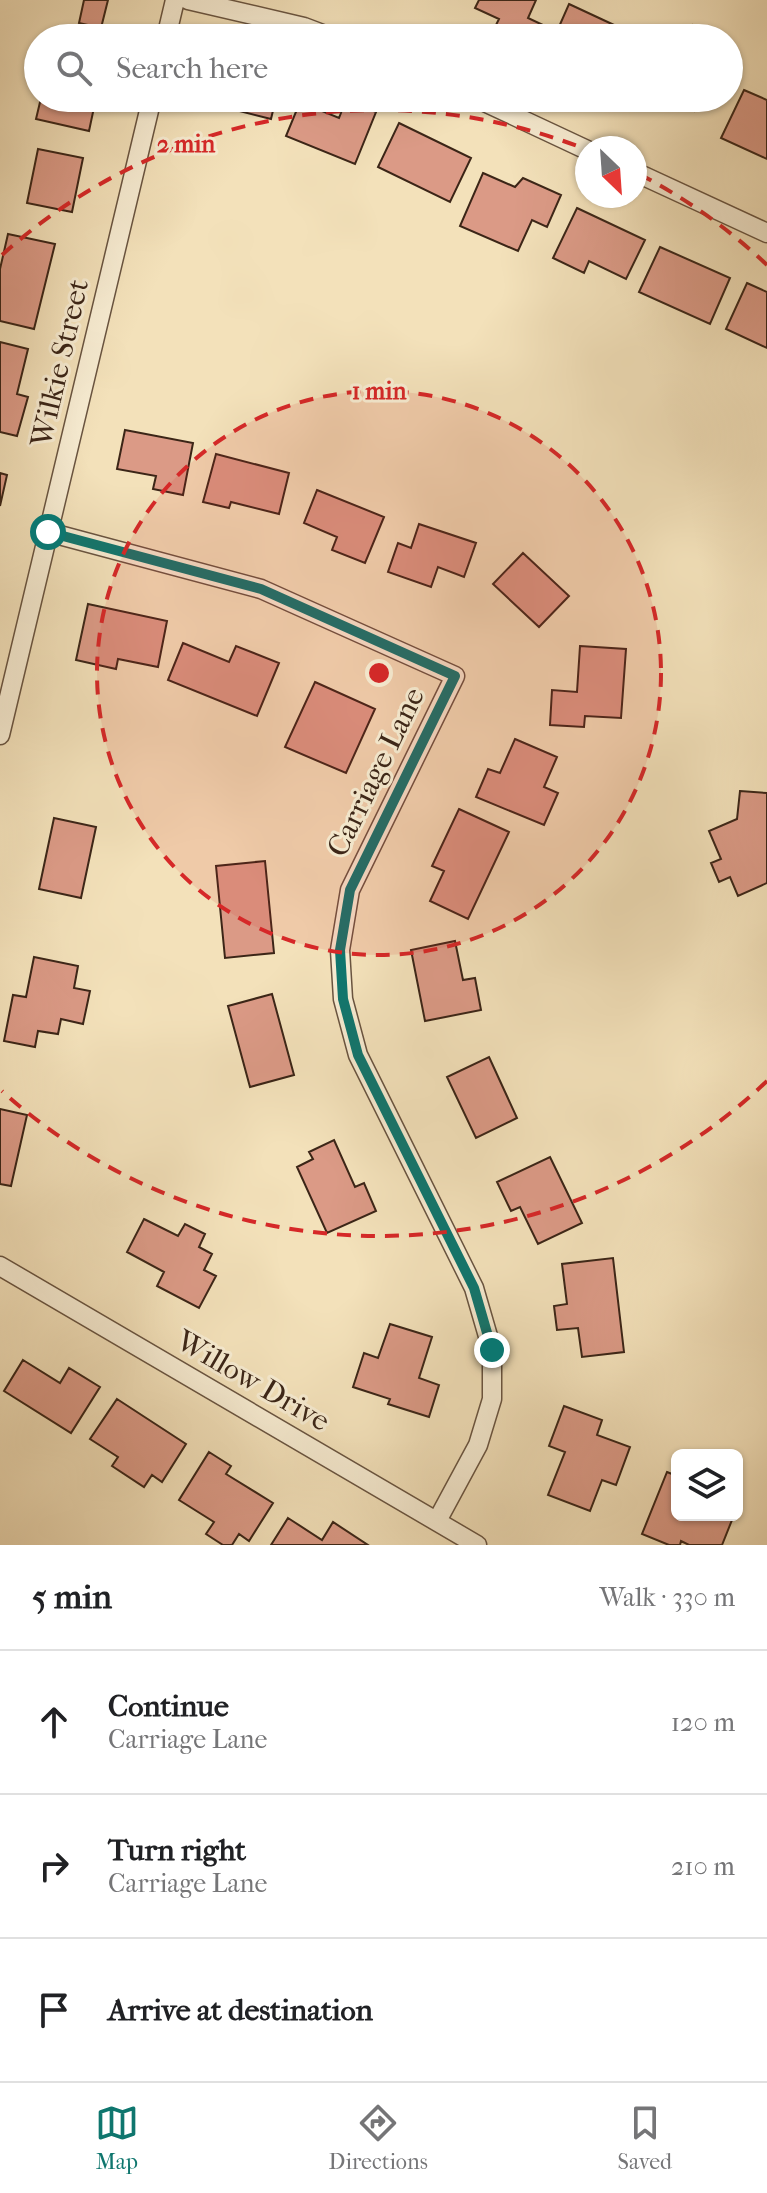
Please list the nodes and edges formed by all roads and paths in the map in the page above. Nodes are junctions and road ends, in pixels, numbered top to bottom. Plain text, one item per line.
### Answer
1 (175, 0) edge
2 (188, 0) edge
3 (169, 24) edge
4 (291, 24) edge
5 (149, 112) edge
6 (506, 112) edge
7 (575, 144) edge
8 (647, 178) edge
9 (767, 233) edge
10 (48, 532) junction
11 (0, 735) edge
12 (0, 1266) edge
13 (437, 1521) junction
14 (477, 1545) edge

1 - 3 street
2 - 4 street
5 - 10 street, Wilkie Street
6 - 7 street
8 - 9 street
10 - 11 street, Wilkie Street
10 - 13 street, Carriage Lane
12 - 13 street, Willow Drive
13 - 14 street, Willow Drive

